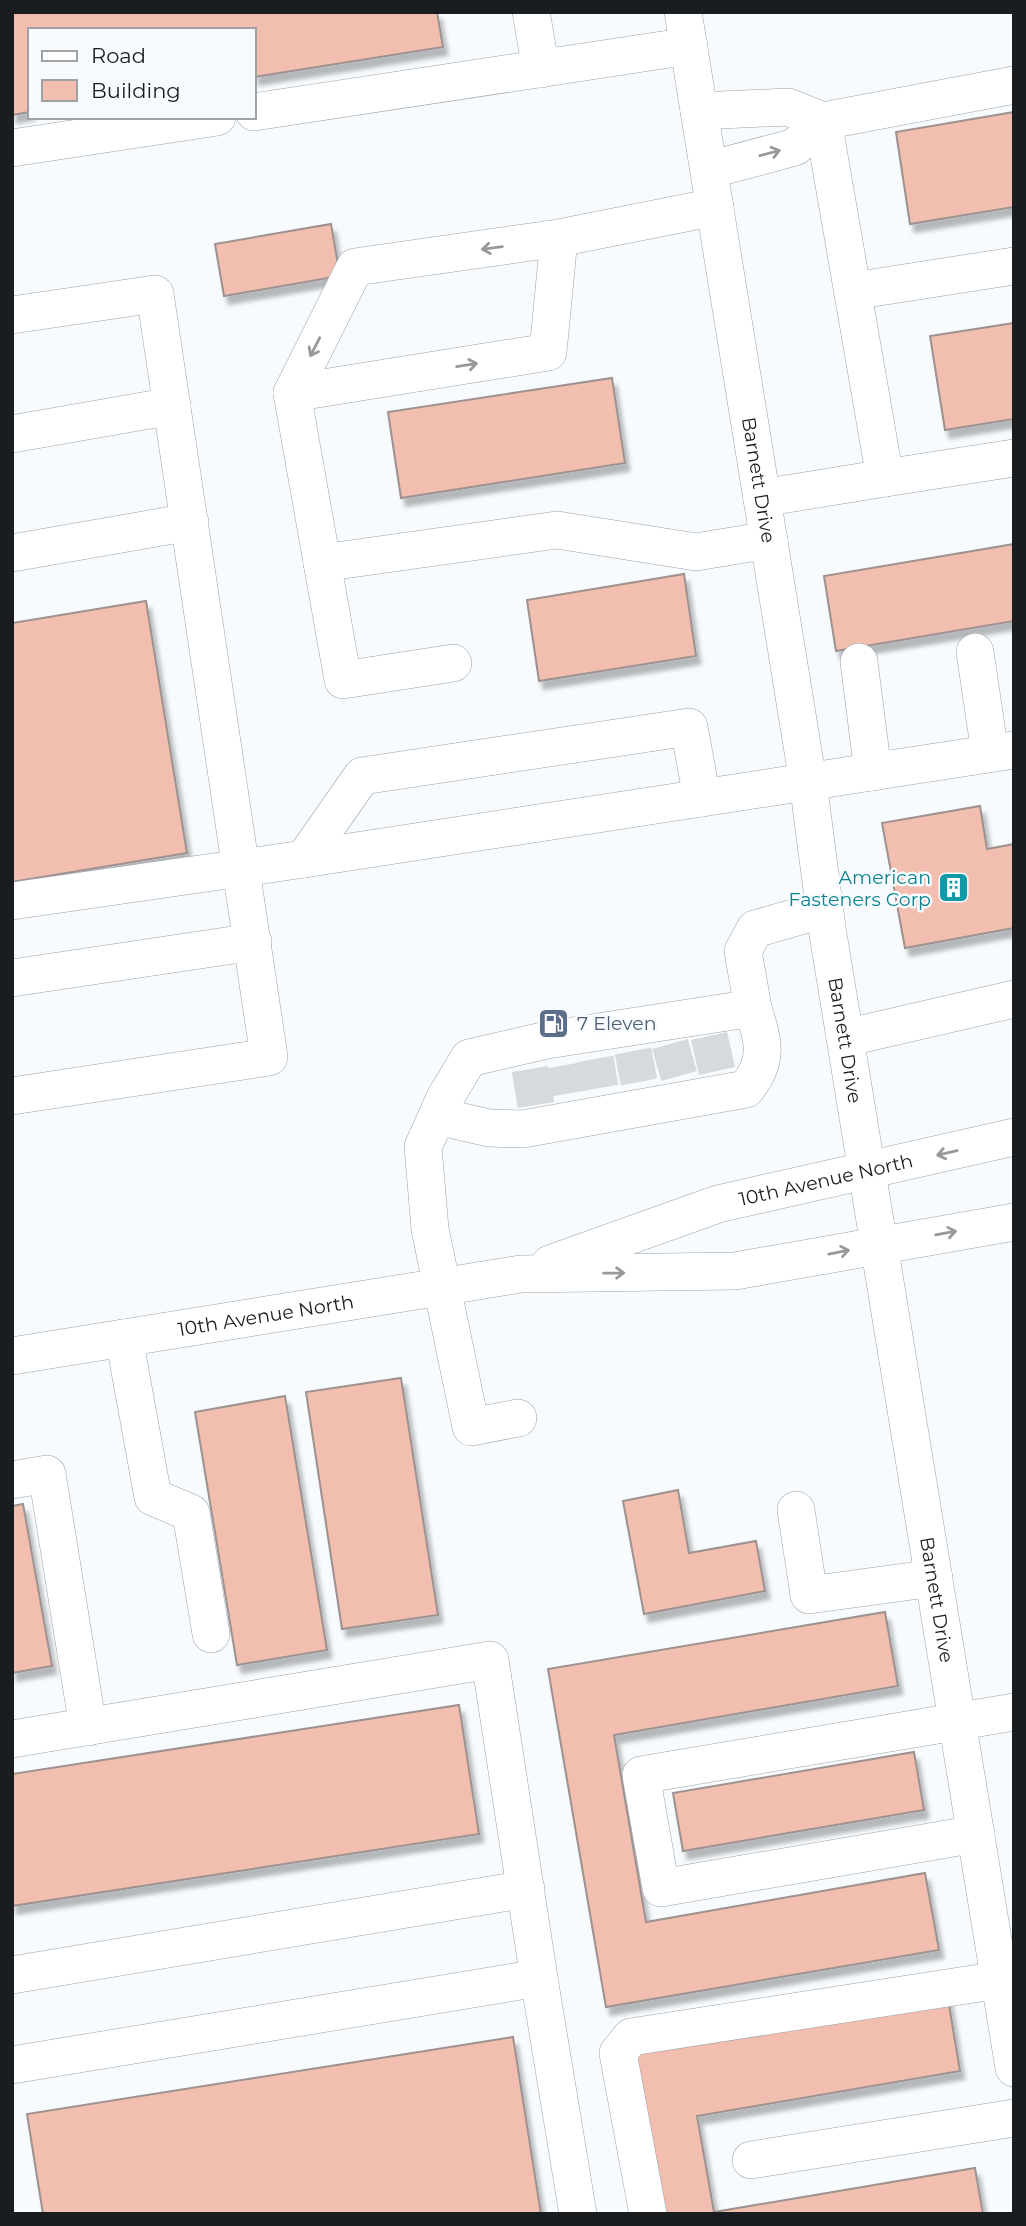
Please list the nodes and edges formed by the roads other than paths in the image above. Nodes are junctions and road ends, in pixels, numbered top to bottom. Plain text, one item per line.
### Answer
1 (531, 12) edge
2 (686, 29) edge
3 (541, 69) junction
4 (1014, 85) edge
5 (699, 111) junction
6 (256, 112) edge
7 (204, 119) edge
8 (824, 121) junction
9 (12, 148) edge
10 (709, 170) junction
11 (715, 207) junction
12 (559, 238) junction
13 (1014, 266) edge
14 (853, 291) junction
15 (12, 315) edge
16 (292, 393) junction
17 (172, 407) junction
18 (12, 434) edge
19 (1014, 458) edge
20 (886, 478) junction
21 (762, 498) junction
22 (190, 522) junction
23 (769, 540) junction
24 (12, 553) edge
25 (322, 564) junction
26 (975, 652) dead end
27 (859, 662) dead end
28 (453, 663) dead end
29 (1002, 752) edge
30 (873, 772) junction
31 (808, 782) junction
32 (702, 798) junction
33 (303, 859) junction
34 (242, 868) junction
35 (12, 901) edge
36 (824, 909) junction
37 (253, 942) junction
38 (12, 978) edge
39 (1014, 999) edge
40 (753, 1008) junction
41 (845, 1038) junction
42 (674, 1060) junction
43 (636, 1067) junction
44 (572, 1073) junction
45 (12, 1096) edge
46 (437, 1116) junction
47 (1014, 1137) edge
48 (867, 1171) junction
49 (1014, 1222) edge
50 (879, 1245) junction
51 (521, 1274) junction
52 (443, 1287) junction
53 (124, 1338) junction
54 (12, 1356) edge
55 (518, 1418) dead end
56 (12, 1480) edge
57 (796, 1510) dead end
58 (933, 1578) junction
59 (211, 1634) dead end
60 (1014, 1712) edge
61 (957, 1722) junction
62 (88, 1727) junction
63 (12, 1739) edge
64 (976, 1835) junction
65 (526, 1889) junction
66 (12, 1975) edge
67 (539, 1978) junction
68 (999, 1980) junction
69 (1012, 2048) edge
70 (12, 2065) edge
71 (1014, 2118) edge
72 (751, 2160) dead end
73 (578, 2214) edge
74 (648, 2214) edge

1 - 3 street
2 - 3 street
2 - 5 street, Barnett Drive
3 - 6 street
4 - 8 street
5 - 8 street
5 - 10 street, Barnett Drive
7 - 9 street
10 -> 8 street
8 - 14 street
10 - 11 street, Barnett Drive
11 - 12 street
11 - 21 street, Barnett Drive
12 -> 16 street
16 -> 12 street
13 - 14 street
14 - 20 street
15 - 17 street
16 - 25 street
17 - 18 street
17 - 22 street
19 - 20 street
20 - 21 street
21 - 23 street, Barnett Drive
22 - 24 street
22 - 34 street
23 - 25 street
23 - 31 street, Barnett Drive
25 - 28 street
26 - 29 street
27 - 30 street
29 - 30 street
30 - 31 street
31 - 32 street
31 - 36 street, Barnett Drive
32 - 33 street
32 - 33 street
33 - 34 street
34 - 35 street
34 - 37 street
36 - 40 street
36 - 41 street, Barnett Drive
37 - 38 street
37 - 45 street
39 - 41 street
40 - 42 street
40 - 42 street
41 - 48 street, Barnett Drive
42 - 43 street
42 - 43 street
43 - 44 street
43 - 44 street
44 - 46 street
44 - 46 street
46 - 52 street
47 -> 48 street, 10th Avenue North
48 - 50 street, Barnett Drive
48 - 51 street, 10th Avenue North
50 -> 49 street, 10th Avenue North
51 -> 50 street, 10th Avenue North
50 - 58 street, Barnett Drive
51 - 52 street, 10th Avenue North
52 - 53 street, 10th Avenue North
52 - 55 street
53 - 54 street, 10th Avenue North
53 - 59 street
56 - 62 street
57 - 58 street
58 - 61 street, Barnett Drive
60 - 61 street
61 - 64 street, Barnett Drive
61 - 64 street
62 - 63 street
62 - 65 street
64 - 68 street, Barnett Drive
65 - 66 street
65 - 67 street
67 - 70 street
67 - 73 street
68 - 69 street, Barnett Drive
68 - 74 street
71 - 72 street

